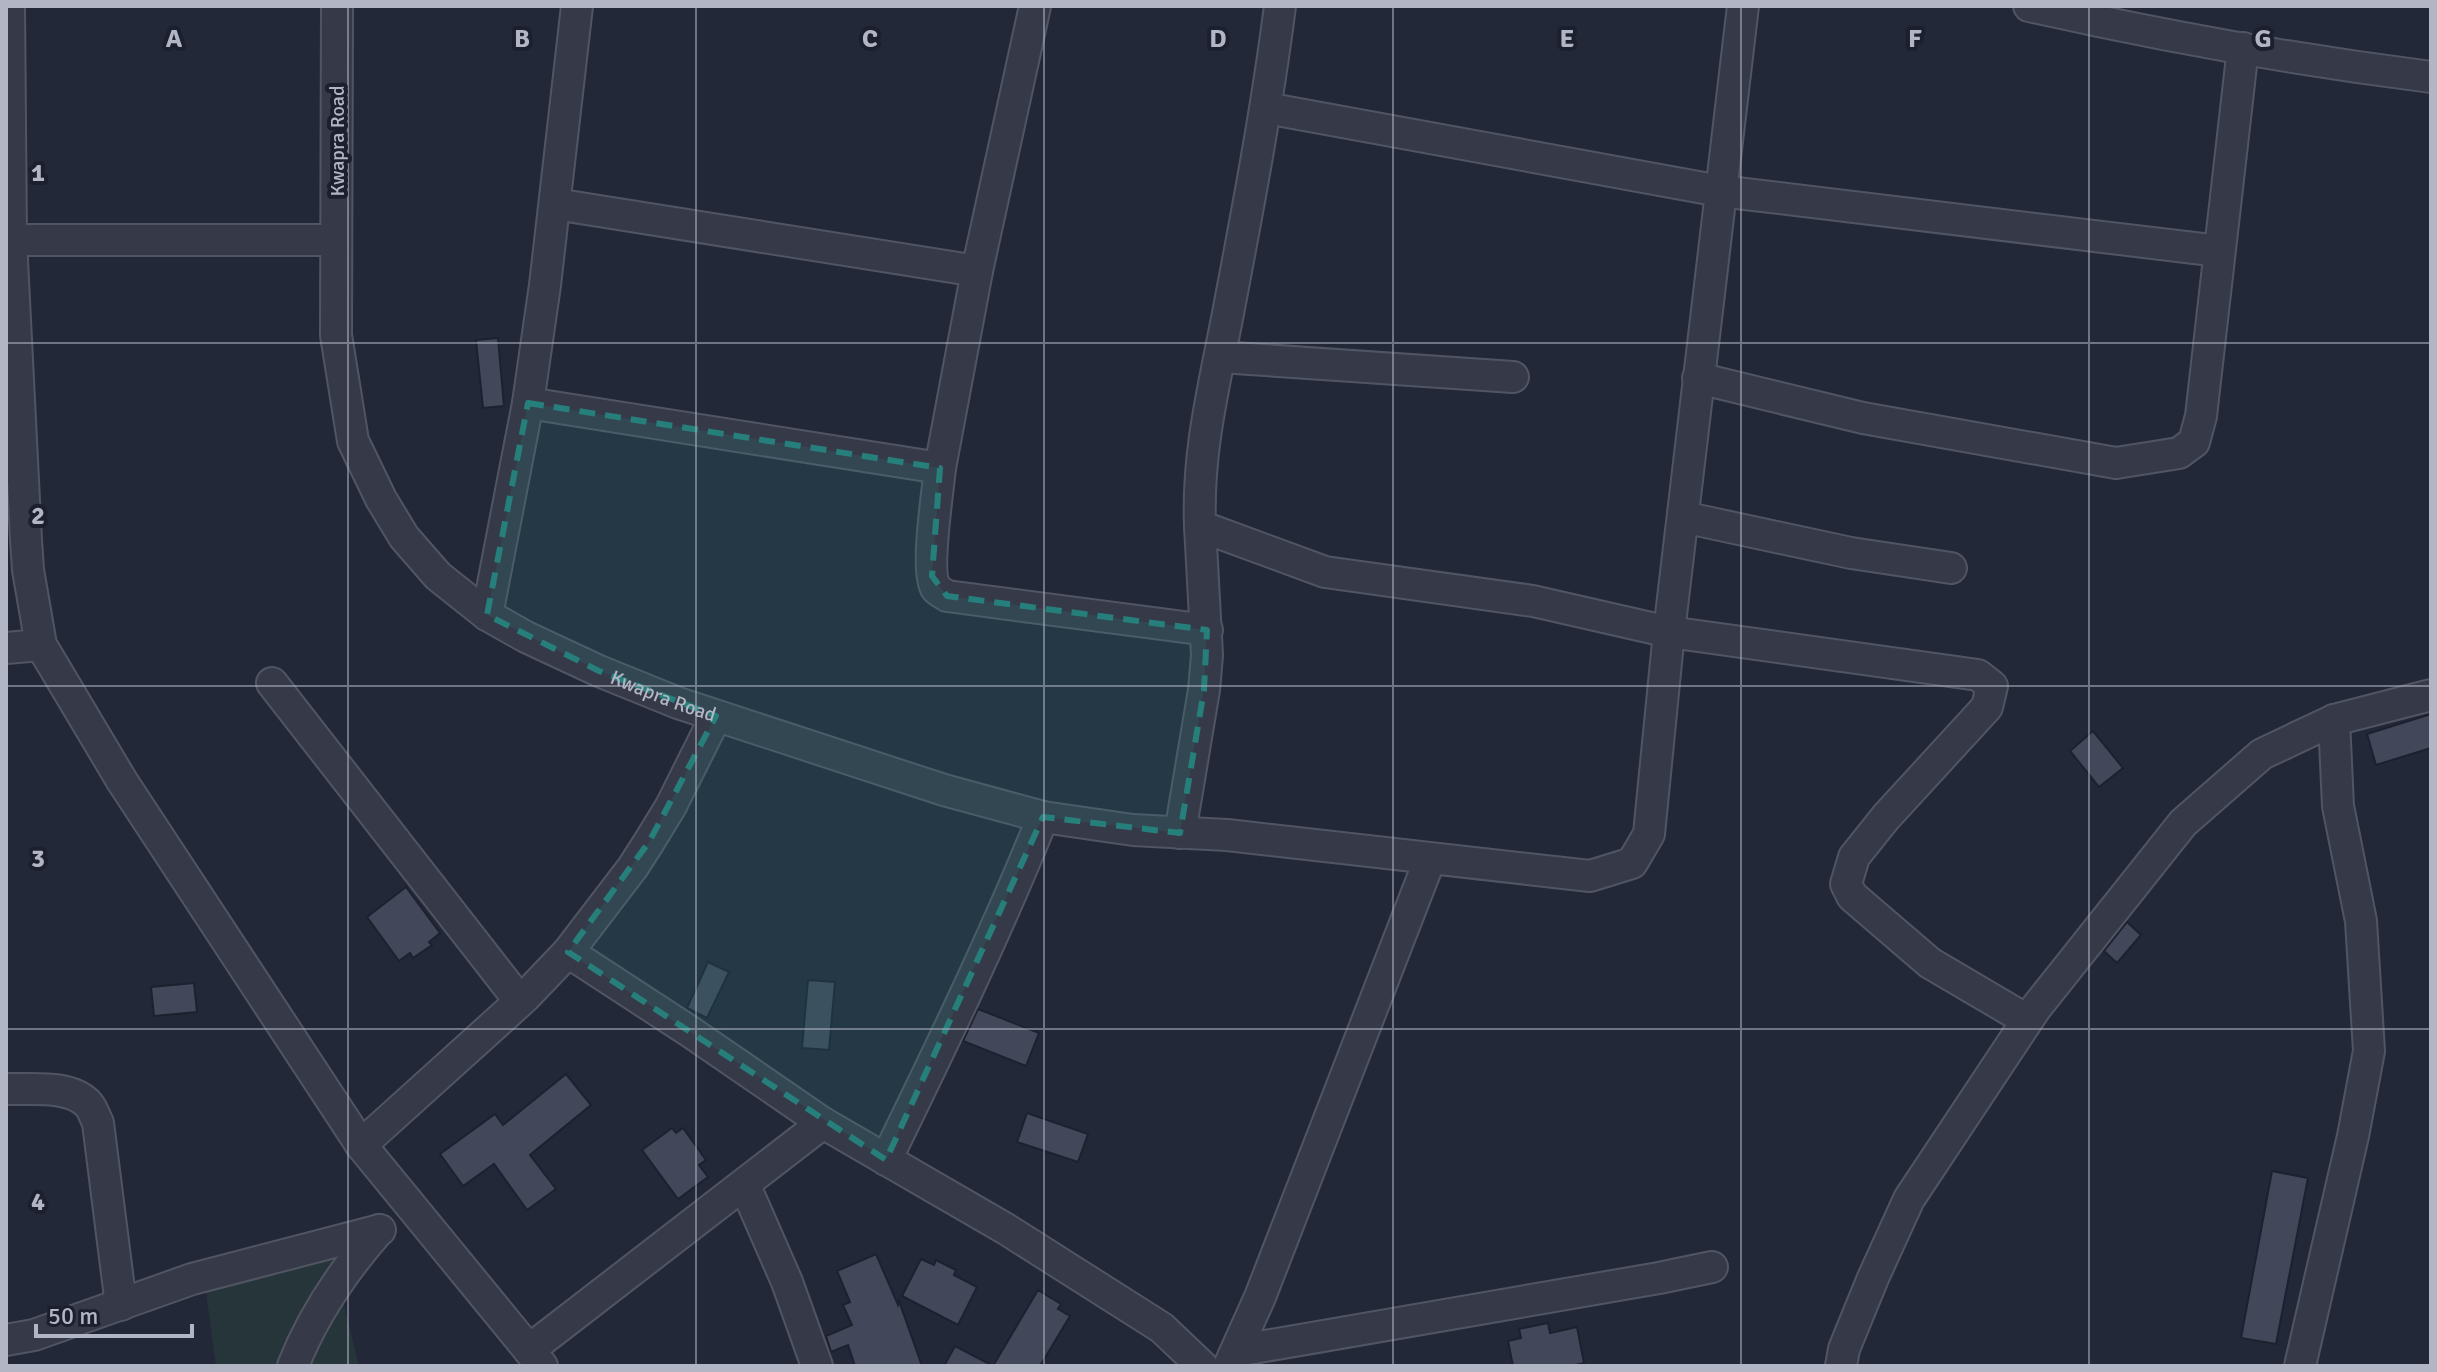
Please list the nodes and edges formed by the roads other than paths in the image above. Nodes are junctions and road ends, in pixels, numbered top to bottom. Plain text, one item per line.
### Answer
1 (9, 6) edge
2 (337, 6) edge
3 (577, 6) edge
4 (1035, 6) edge
5 (1280, 6) edge
6 (1743, 6) edge
7 (2029, 6) edge
8 (2137, 18) edge
9 (2243, 48) junction
10 (2431, 77) edge
11 (1266, 108) junction
12 (1720, 191) junction
13 (555, 204) junction
14 (11, 240) junction
15 (336, 240) junction
16 (2219, 251) junction
17 (977, 271) junction
18 (1220, 357) junction
19 (1513, 377) dead end
20 (1698, 378) junction
21 (528, 403) junction
22 (940, 468) junction
23 (1683, 517) junction
24 (1200, 526) junction
25 (1951, 568) dead end
26 (487, 615) junction
27 (1207, 630) junction
28 (1669, 632) junction
29 (41, 645) junction
30 (6, 648) edge
31 (272, 683) dead end
32 (2431, 695) edge
33 (716, 716) junction
34 (2334, 720) junction
35 (1043, 817) junction
36 (1180, 833) junction
37 (1430, 859) junction
38 (568, 952) junction
39 (519, 1000) junction
40 (2027, 1020) junction
41 (6, 1089) edge
42 (823, 1123) junction
43 (361, 1145) junction
44 (886, 1160) junction
45 (745, 1186) junction
46 (413, 1208) junction
47 (380, 1230) junction
48 (1712, 1267) dead end
49 (121, 1305) junction
50 (6, 1340) edge
51 (535, 1358) edge
52 (1232, 1358) edge
53 (293, 1366) edge
54 (817, 1366) edge
55 (1202, 1366) edge
56 (1841, 1366) edge
57 (2300, 1366) edge

1 - 14 street
2 - 15 street, Kwapra Road
3 - 13 street
4 - 17 street
5 - 11 street
6 - 12 street
7 - 8 street
8 - 9 street
9 - 10 street
9 - 16 street
11 - 12 street
11 - 18 street
12 - 16 street
12 - 20 street
13 - 17 street
13 - 21 street
14 - 15 street
14 - 29 street
15 - 26 street, Kwapra Road
16 - 20 street
17 - 22 street
18 - 19 street
18 - 24 street
20 - 23 street
21 - 22 street
21 - 26 street
22 - 27 street
23 - 25 street
23 - 28 street
24 - 27 street
24 - 28 street
26 - 33 street, Kwapra Road
27 - 36 street
28 - 37 street
28 - 40 street
29 - 30 street
29 - 43 street
31 - 39 street
32 - 34 street
33 - 35 street
33 - 38 street, Kwapra Road
34 - 40 street
34 - 57 street
35 - 36 street
35 - 44 street
36 - 37 street
37 - 52 street
38 - 39 street, Kwapra Road
38 - 42 street
39 - 43 street, Kwapra Road
40 - 56 street
41 - 49 street
42 - 44 street
42 - 45 street
43 - 46 street
44 - 55 street
45 - 51 street
45 - 54 street
46 - 47 street
46 - 51 street
47 - 49 street
47 - 53 street
48 - 52 street
49 - 50 street

